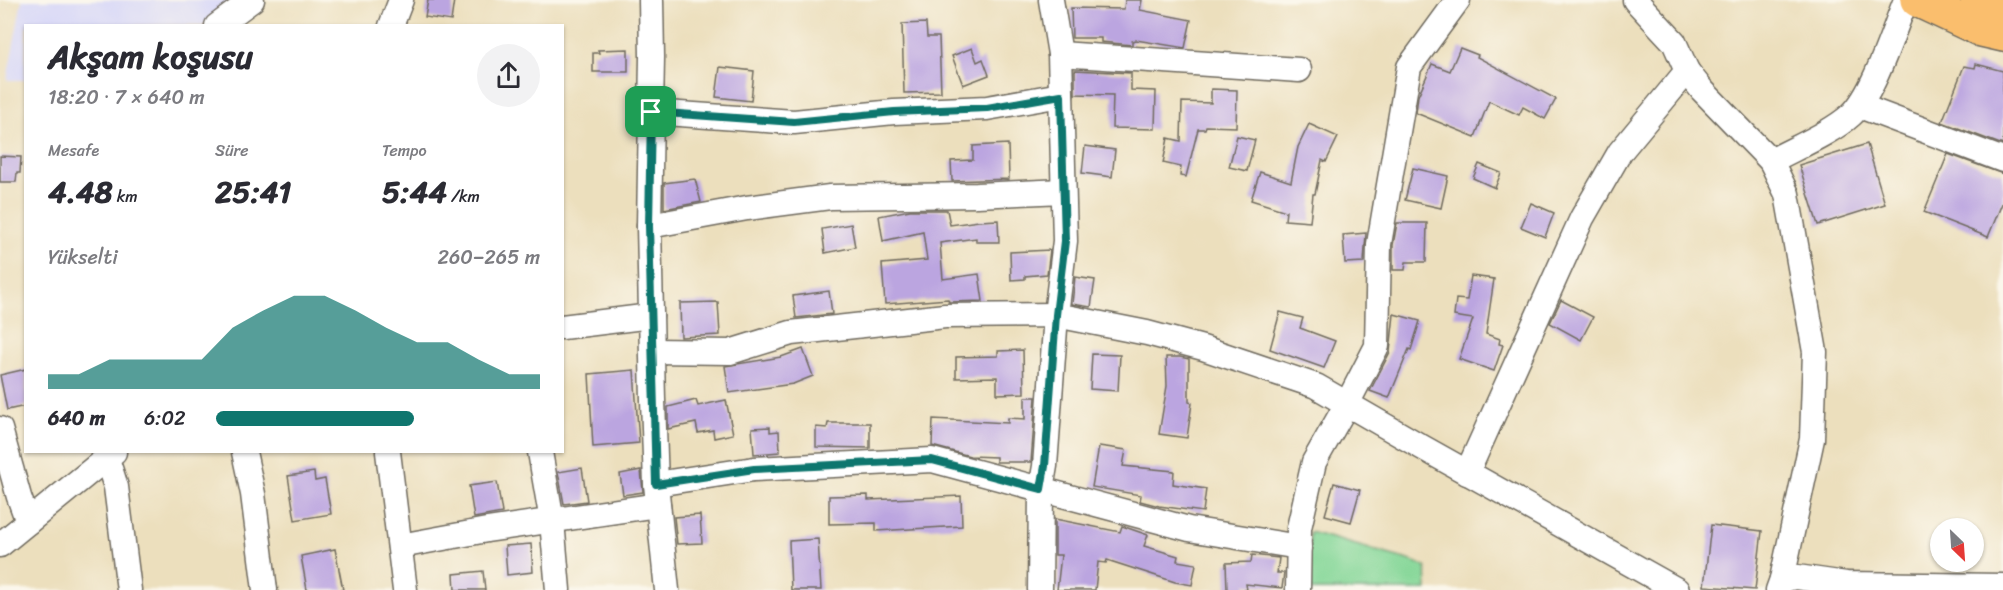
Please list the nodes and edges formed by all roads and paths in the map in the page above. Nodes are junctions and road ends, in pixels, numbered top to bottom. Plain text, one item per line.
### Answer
1 (252, 0) edge
2 (401, 0) edge
3 (651, 0) edge
4 (1051, 0) edge
5 (1458, 0) edge
6 (1635, 0) edge
7 (1906, 0) edge
8 (1917, 0) edge
9 (1977, 0) edge
10 (2003, 9) edge
11 (220, 24) edge
12 (392, 24) edge
13 (2003, 35) edge
14 (1060, 54) junction
15 (1299, 70) dead end
16 (1687, 71) junction
17 (1061, 95) junction
18 (1860, 106) junction
19 (651, 112) junction
20 (2003, 160) edge
21 (1771, 161) junction
22 (1064, 191) junction
23 (649, 226) junction
24 (1056, 315) junction
25 (651, 316) junction
26 (564, 327) edge
27 (653, 351) junction
28 (1347, 404) junction
29 (0, 429) edge
30 (244, 453) edge
31 (388, 453) edge
32 (540, 453) edge
33 (110, 455) edge
34 (1467, 473) junction
35 (1041, 489) junction
36 (657, 494) junction
37 (552, 520) junction
38 (28, 522) junction
39 (0, 545) edge
40 (400, 546) junction
41 (1299, 547) junction
42 (1639, 580) edge
43 (1780, 585) edge
44 (2003, 586) edge
45 (129, 590) edge
46 (265, 590) edge
47 (405, 590) edge
48 (558, 590) edge
49 (667, 590) edge
50 (1040, 590) edge
51 (1299, 590) edge
52 (1677, 590) edge

1 - 11 street
2 - 12 street
3 - 19 street
4 - 14 street
5 - 28 street
6 - 16 street
7 - 18 street
8 - 13 highway
9 - 10 highway
14 - 15 street
14 - 17 street
16 - 21 street
16 - 34 street
17 - 19 street
17 - 22 street
18 - 20 street
18 - 21 street
19 - 23 street
21 - 43 street
22 - 23 street
22 - 24 street
23 - 25 street
24 - 27 street
24 - 28 street
24 - 35 street
25 - 26 street
25 - 27 street
27 - 36 street
28 - 34 street
28 - 41 street
29 - 38 street
30 - 46 street
31 - 40 street
32 - 37 street
33 - 38 street
33 - 45 street
34 - 42 street
35 - 36 street
35 - 41 street
35 - 50 street
36 - 37 street
36 - 49 street
37 - 40 street
37 - 48 street
38 - 39 street
40 - 47 street
41 - 51 street
42 - 52 street
43 - 44 street

